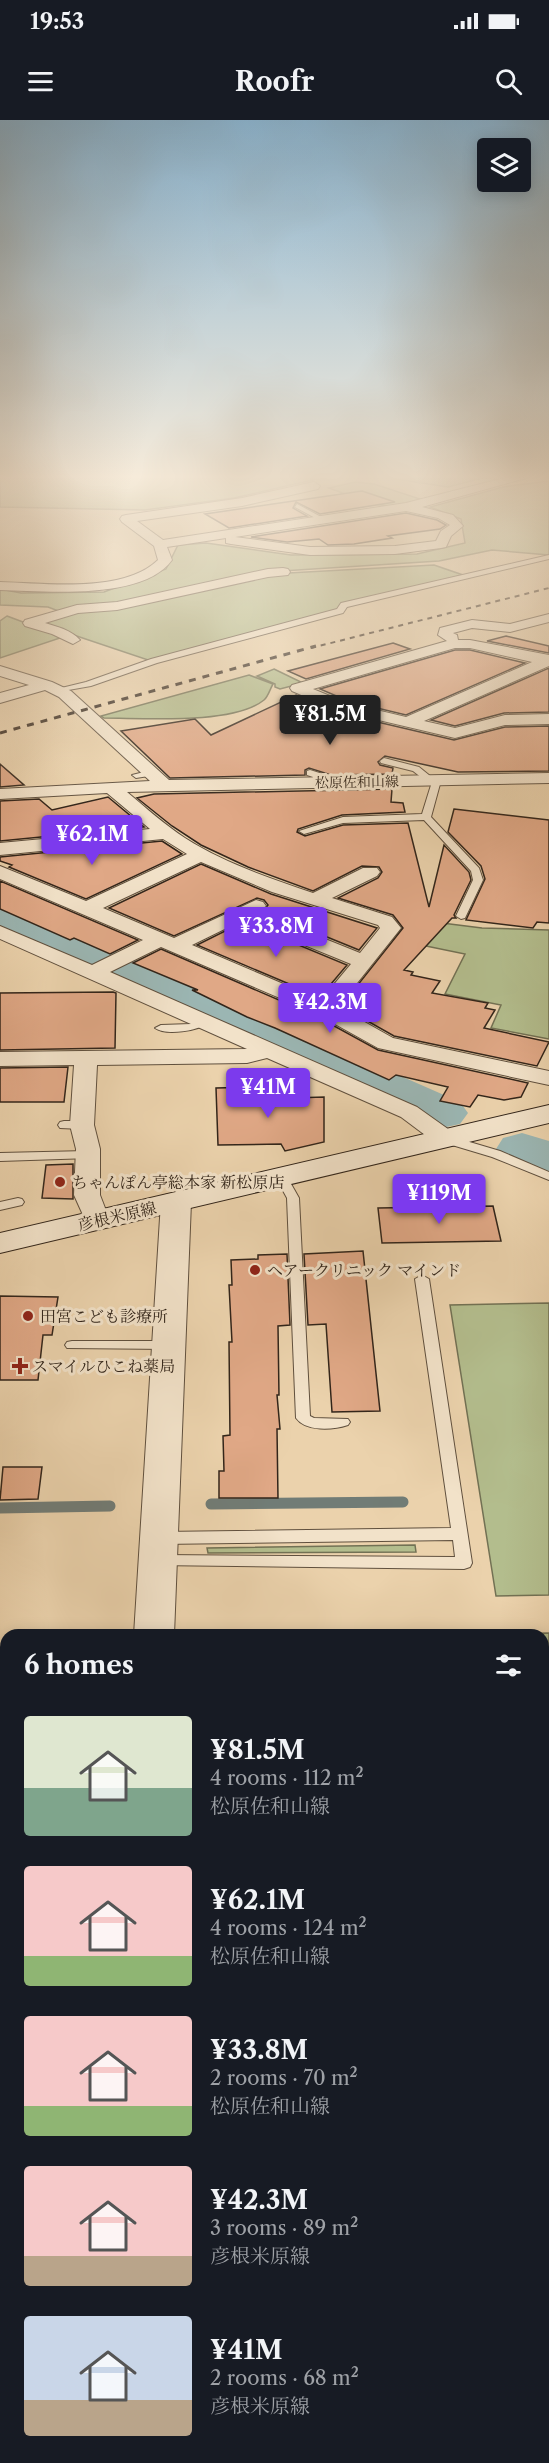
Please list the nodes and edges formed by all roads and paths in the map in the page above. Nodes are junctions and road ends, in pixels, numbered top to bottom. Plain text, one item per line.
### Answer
1 (62, 587) edge
2 (97, 587) edge
3 (203, 587) edge
4 (419, 587) edge
5 (549, 618) edge
6 (74, 640) dead end
7 (460, 644) junction
8 (548, 661) edge
9 (2, 669) edge
10 (52, 688) junction
11 (0, 698) edge
12 (549, 719) edge
13 (408, 722) junction
14 (384, 761) dead end
15 (310, 773) dead end
16 (151, 778) junction
17 (549, 778) edge
18 (431, 780) junction
19 (328, 782) junction
20 (110, 787) junction
21 (0, 794) edge
22 (426, 817) junction
23 (304, 831) dead end
24 (168, 833) junction
25 (0, 849) edge
26 (203, 854) junction
27 (0, 872) edge
28 (370, 872) dead end
29 (287, 890) junction
30 (315, 898) junction
31 (88, 908) junction
32 (242, 913) junction
33 (461, 916) dead end
34 (5, 937) edge
35 (169, 942) junction
36 (363, 961) junction
37 (102, 968) junction
38 (325, 1009) junction
39 (204, 1022) junction
40 (161, 1028) dead end
41 (432, 1029) dead end
42 (419, 1050) junction
43 (267, 1051) junction
44 (86, 1058) junction
45 (0, 1059) edge
46 (548, 1078) edge
47 (549, 1114) edge
48 (446, 1139) junction
49 (87, 1155) junction
50 (0, 1157) edge
51 (549, 1176) edge
52 (282, 1178) junction
53 (18, 1202) dead end
54 (176, 1202) junction
55 (0, 1206) edge
56 (97, 1221) junction
57 (0, 1243) edge
58 (422, 1279) dead end
59 (72, 1345) dead end
60 (168, 1346) junction
61 (343, 1422) dead end
62 (460, 1534) junction
63 (158, 1549) junction
64 (154, 1629) edge

1 - 2 street
3 - 6 street
4 - 10 lane
5 - 7 street
7 - 8 street
7 - 13 street
8 - 13 street
9 - 10 street
10 - 11 street
10 - 16 street
12 - 13 street
14 - 18 lane
15 - 19 lane
16 - 19 street, 松原佐和山線
16 - 20 street, 松原佐和山線
17 - 18 street, 松原佐和山線
18 - 19 street, 松原佐和山線
18 - 22 lane
20 - 21 street, 松原佐和山線
20 - 24 street
22 - 23 lane
22 - 33 lane
24 - 25 street
24 - 26 street
26 - 29 street
26 - 31 street
27 - 31 street
28 - 30 street
29 - 30 street
29 - 32 street
30 - 36 street
31 - 35 street
32 - 35 street
32 - 36 street
34 - 37 street
35 - 37 street
35 - 38 street
36 - 38 street
37 - 39 street
38 - 42 street
39 - 40 lane
39 - 43 street
41 - 42 street
42 - 46 street
43 - 44 street
43 - 48 street
44 - 45 street
44 - 49 street
47 - 48 main road, 彦根米原線
48 - 51 lane
48 - 52 main road, 彦根米原線
49 - 50 lane
49 - 56 street
52 - 54 main road, 彦根米原線
52 - 61 lane
53 - 55 lane
54 - 56 main road, 彦根米原線
54 - 60 main road
56 - 57 main road, 彦根米原線
58 - 62 lane
59 - 60 lane
60 - 63 main road
62 - 63 lane
62 - 63 lane
63 - 64 main road

